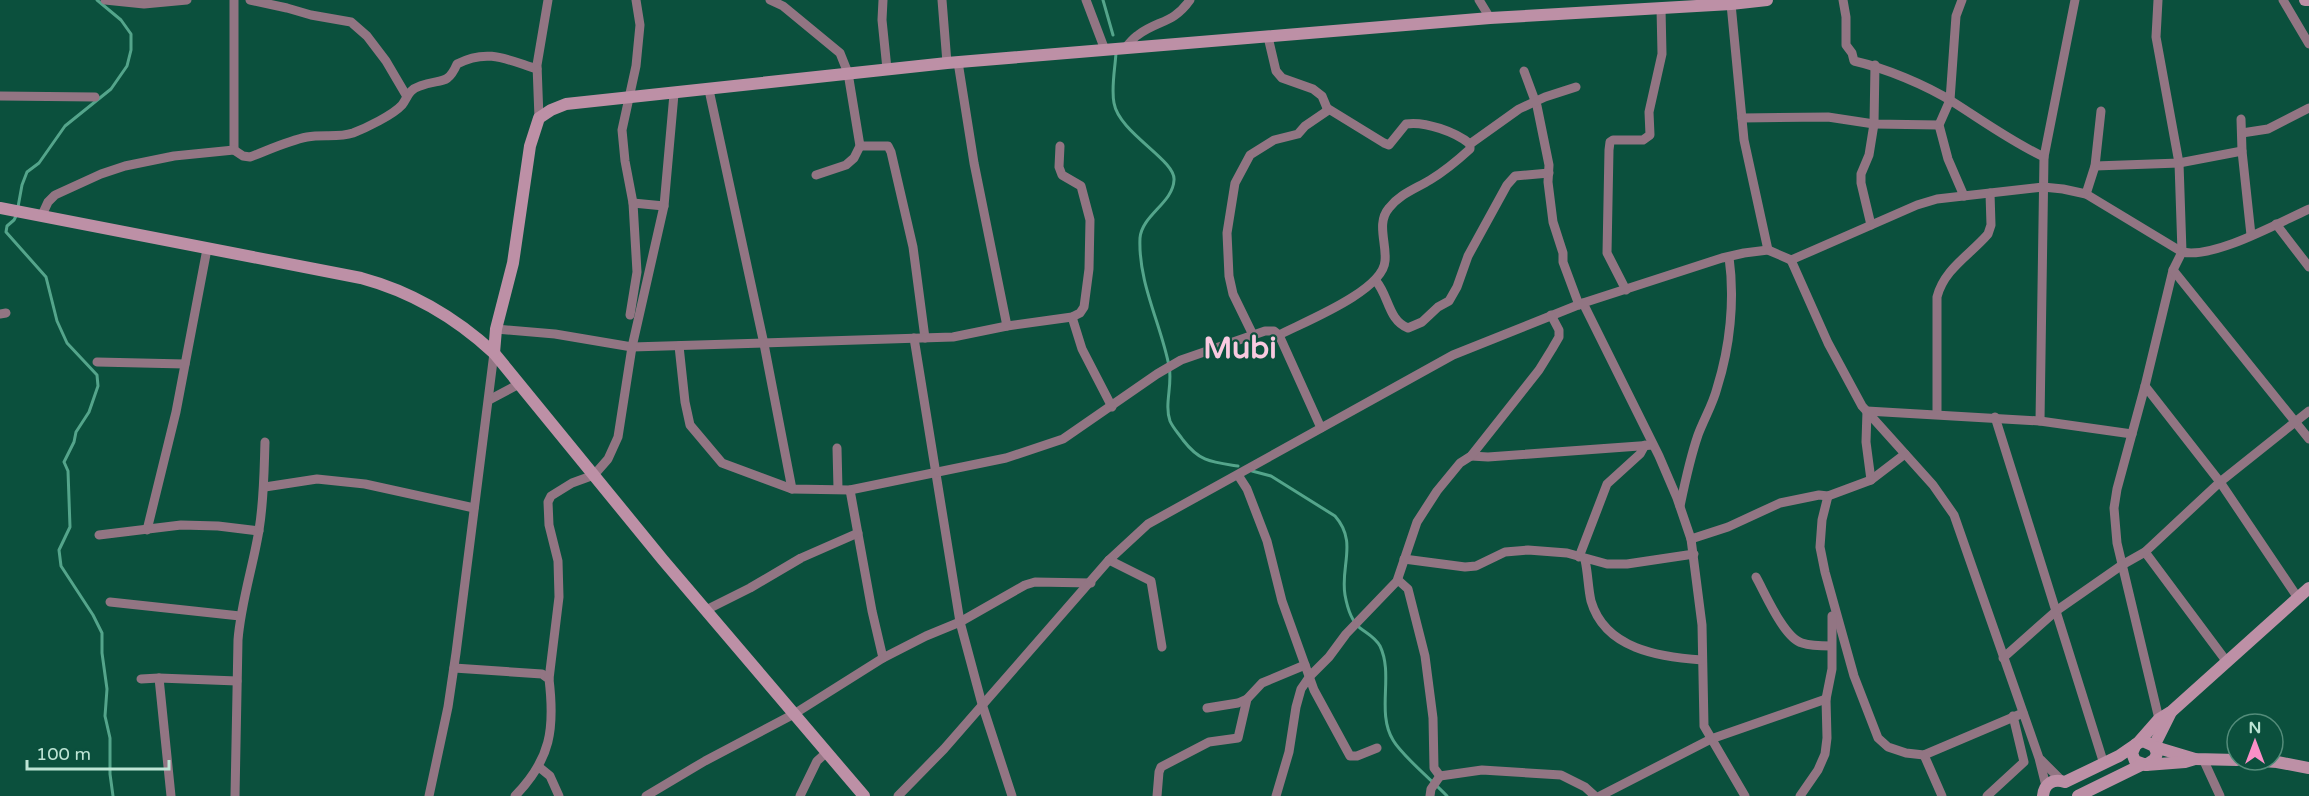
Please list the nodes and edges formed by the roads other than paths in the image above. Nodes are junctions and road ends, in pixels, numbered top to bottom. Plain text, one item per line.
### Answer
1 (105, 0) edge
2 (188, 0) edge
3 (234, 0) edge
4 (250, 0) edge
5 (548, 0) edge
6 (636, 0) edge
7 (770, 0) edge
8 (883, 0) edge
9 (942, 0) edge
10 (1086, 0) edge
11 (1190, 0) edge
12 (1479, 0) edge
13 (1767, 0) edge
14 (1843, 0) edge
15 (1962, 0) edge
16 (2075, 0) edge
17 (2158, 0) edge
18 (2283, 0) edge
19 (1731, 4) junction
20 (1654, 5) edge
21 (1490, 18) junction
22 (1268, 37) junction
23 (2309, 44) edge
24 (1125, 48) junction
25 (1105, 50) junction
26 (952, 62) junction
27 (1875, 65) junction
28 (537, 69) junction
29 (886, 69) junction
30 (1524, 72) dead end
31 (848, 73) junction
32 (1576, 87) dead end
33 (709, 90) junction
34 (674, 94) junction
35 (406, 95) junction
36 (0, 96) edge
37 (94, 97) dead end
38 (628, 97) junction
39 (1950, 100) junction
40 (1535, 101) junction
41 (1327, 108) junction
42 (2309, 108) edge
43 (2101, 111) dead end
44 (539, 118) junction
45 (1742, 118) junction
46 (2241, 119) dead end
47 (1874, 124) junction
48 (1939, 125) junction
49 (2242, 133) junction
50 (1470, 144) junction
51 (860, 146) junction
52 (1059, 146) dead end
53 (234, 150) junction
54 (2242, 151) junction
55 (2044, 157) junction
56 (2179, 163) junction
57 (2096, 166) junction
58 (1549, 173) junction
59 (816, 175) dead end
60 (2043, 187) junction
61 (1990, 193) junction
62 (2086, 194) junction
63 (1964, 196) junction
64 (633, 203) junction
65 (664, 206) junction
66 (2, 208) edge
67 (2309, 209) edge
68 (39, 215) junction
69 (2276, 224) junction
70 (1871, 225) junction
71 (2251, 235) junction
72 (207, 249) junction
73 (1768, 250) junction
74 (2182, 252) junction
75 (1730, 256) junction
76 (1791, 260) junction
77 (2309, 267) edge
78 (2173, 270) junction
79 (1376, 281) junction
80 (1626, 290) junction
81 (1581, 304) junction
82 (630, 315) dead end
83 (1551, 315) junction
84 (1071, 317) junction
85 (1007, 326) junction
86 (496, 328) junction
87 (1253, 335) junction
88 (1279, 335) junction
89 (914, 338) junction
90 (925, 338) junction
91 (764, 344) junction
92 (679, 346) junction
93 (632, 347) junction
94 (494, 353) junction
95 (97, 362) dead end
96 (185, 364) junction
97 (519, 384) junction
98 (2145, 386) junction
99 (489, 400) junction
100 (1112, 407) junction
101 (1867, 411) junction
102 (2309, 411) edge
103 (1937, 414) junction
104 (1995, 417) junction
105 (2040, 420) junction
106 (2296, 422) junction
107 (1321, 428) junction
108 (2132, 434) junction
109 (2309, 439) edge
110 (265, 442) dead end
111 (1649, 445) junction
112 (837, 448) dead end
113 (1905, 454) junction
114 (1471, 456) junction
115 (935, 472) junction
116 (594, 475) junction
117 (1238, 475) junction
118 (1871, 480) junction
119 (2220, 482) junction
120 (265, 488) junction
121 (792, 489) junction
122 (838, 489) junction
123 (850, 490) junction
124 (1828, 496) junction
125 (1680, 506) junction
126 (474, 508) junction
127 (147, 530) junction
128 (259, 531) junction
129 (858, 532) junction
130 (99, 535) dead end
131 (1691, 539) junction
132 (2145, 552) junction
133 (1694, 554) junction
134 (1582, 558) junction
135 (1404, 559) junction
136 (1109, 560) junction
137 (2122, 565) junction
138 (1756, 577) dead end
139 (1398, 580) junction
140 (1091, 583) junction
141 (2309, 588) edge
142 (2298, 598) junction
143 (1831, 599) junction
144 (110, 602) dead end
145 (706, 610) junction
146 (2056, 611) junction
147 (240, 616) junction
148 (960, 622) junction
149 (1831, 646) junction
150 (1162, 648) dead end
151 (883, 658) junction
152 (2003, 658) junction
153 (1702, 660) junction
154 (2227, 662) junction
155 (1305, 665) junction
156 (454, 668) junction
157 (1310, 676) junction
158 (159, 678) junction
159 (141, 679) dead end
160 (549, 679) junction
161 (237, 681) junction
162 (1247, 699) junction
163 (1826, 699) junction
164 (982, 704) junction
165 (1207, 708) dead end
166 (2172, 711) junction
167 (2023, 712) junction
168 (794, 714) junction
169 (2013, 716) junction
170 (2159, 719) junction
171 (1711, 739) junction
172 (2136, 745) junction
173 (2155, 747) junction
174 (1377, 748) dead end
175 (827, 752) junction
176 (1924, 755) junction
177 (2039, 758) junction
178 (2199, 759) junction
179 (2225, 760) edge
180 (2104, 764) junction
181 (2285, 764) edge
182 (2144, 765) junction
183 (539, 767) junction
184 (2309, 768) edge
185 (1440, 777) junction
186 (2063, 781) junction
187 (1430, 793) edge
188 (2044, 793) edge
189 (648, 795) edge
190 (171, 796) edge
191 (234, 796) edge
192 (429, 796) edge
193 (515, 796) edge
194 (559, 796) edge
195 (800, 796) edge
196 (864, 796) edge
197 (898, 796) edge
198 (1012, 796) edge
199 (1157, 796) edge
200 (1276, 796) edge
201 (1600, 796) edge
202 (1745, 796) edge
203 (1800, 796) edge
204 (1942, 796) edge
205 (1987, 796) edge
206 (2075, 796) edge
207 (2220, 796) edge

1 - 2 street
3 - 53 street
4 - 35 street
5 - 28 street
6 - 38 street
7 - 31 street
8 - 29 street
9 - 26 street
10 - 25 street
11 - 24 street
12 - 21 street
13 - 19 street
14 - 27 street
15 - 39 street
16 - 55 street
17 - 56 street
18 - 23 street
19 - 20 street
19 - 45 street
20 - 21 street
20 - 80 street
21 - 22 street
22 - 24 street
22 - 41 street
24 - 25 street
25 - 26 street
26 - 29 street
26 - 85 street
27 - 39 street
27 - 47 street
28 - 35 street
28 - 44 street
29 - 31 street
30 - 40 street
31 - 33 street
31 - 51 street
32 - 40 street
33 - 34 street
33 - 91 street
34 - 38 street
34 - 65 street
35 - 53 street
36 - 37 street
38 - 44 street
38 - 64 street
39 - 48 street
39 - 55 street
40 - 50 street
40 - 58 street
41 - 50 street
41 - 87 street
42 - 49 street
43 - 57 street
44 - 86 street
45 - 47 street
45 - 73 street
46 - 49 street
47 - 48 street
47 - 70 street
48 - 63 street
49 - 54 street
50 - 79 street
51 - 59 street
51 - 90 street
52 - 84 street
53 - 68 street
54 - 56 street
54 - 71 street
55 - 60 street
56 - 57 street
56 - 74 street
57 - 62 street
58 - 79 street
58 - 81 street
60 - 61 street
60 - 62 street
60 - 105 street
61 - 63 street
61 - 103 street
62 - 74 street
63 - 70 street
64 - 65 street
64 - 82 street
65 - 93 street
66 - 68 street
67 - 69 street
68 - 72 street
69 - 71 street
69 - 77 street
70 - 76 street
71 - 74 street
72 - 94 street
72 - 96 street
73 - 75 street
73 - 76 street
74 - 78 street
75 - 80 street
75 - 125 street
76 - 101 street
78 - 98 street
78 - 106 street
79 - 88 street
80 - 81 street
81 - 83 street
81 - 111 street
83 - 107 street
83 - 114 street
84 - 85 street
84 - 100 street
85 - 90 street
86 - 93 street
86 - 94 street
87 - 88 street
87 - 100 street
88 - 107 street
89 - 90 street
89 - 91 street
89 - 115 street
91 - 92 street
91 - 121 street
92 - 93 street
92 - 121 street
93 - 116 street
94 - 97 street
94 - 99 street
95 - 96 street
96 - 127 street
97 - 99 street
97 - 116 street
98 - 108 street
98 - 119 street
99 - 126 street
100 - 115 street
101 - 103 street
101 - 113 street
101 - 118 street
102 - 106 street
103 - 104 street
104 - 105 street
104 - 146 street
105 - 108 street
106 - 109 street
106 - 119 street
107 - 117 street
108 - 137 street
110 - 120 street
111 - 114 street
111 - 125 street
111 - 134 street
112 - 122 street
113 - 118 street
113 - 152 street
114 - 135 street
115 - 123 street
115 - 148 street
116 - 145 street
116 - 160 street
117 - 136 street
117 - 155 street
118 - 124 street
119 - 132 street
119 - 142 street
120 - 126 street
120 - 128 street
121 - 122 street
122 - 123 street
123 - 129 street
124 - 131 street
124 - 143 street
125 - 131 street
126 - 156 street
127 - 128 street
127 - 130 street
128 - 147 street
129 - 145 street
129 - 151 street
131 - 133 street
132 - 137 street
132 - 154 street
133 - 134 street
133 - 153 street
134 - 135 street
134 - 153 street
135 - 139 street
136 - 140 street
136 - 150 street
137 - 146 street
137 - 170 street
138 - 149 street
139 - 157 street
139 - 185 street
140 - 148 street
140 - 164 street
141 - 142 street
142 - 154 street
143 - 149 street
143 - 176 street
144 - 147 street
145 - 168 street
146 - 152 street
146 - 180 street
147 - 161 street
148 - 151 street
148 - 164 street
149 - 163 street
151 - 168 street
152 - 167 street
153 - 171 street
154 - 166 street
155 - 157 street
155 - 162 street
156 - 160 street
156 - 192 street
157 - 174 street
157 - 200 street
158 - 159 street
158 - 161 street
158 - 190 street
160 - 183 street
161 - 191 street
162 - 165 street
162 - 199 street
163 - 171 street
163 - 203 street
164 - 197 street
164 - 198 street
166 - 170 street
166 - 173 street
167 - 169 street
167 - 177 street
168 - 175 street
168 - 189 street
169 - 176 street
169 - 205 street
170 - 172 street
171 - 201 street
171 - 202 street
172 - 173 street
172 - 180 street
172 - 182 street
173 - 178 street
173 - 182 street
175 - 195 street
175 - 196 street
176 - 204 street
177 - 186 street
177 - 188 street
178 - 179 street
178 - 182 street
178 - 207 street
180 - 186 street
181 - 184 street
182 - 206 street
183 - 193 street
183 - 194 street
185 - 187 street
185 - 201 street
186 - 188 street
186 - 206 street

